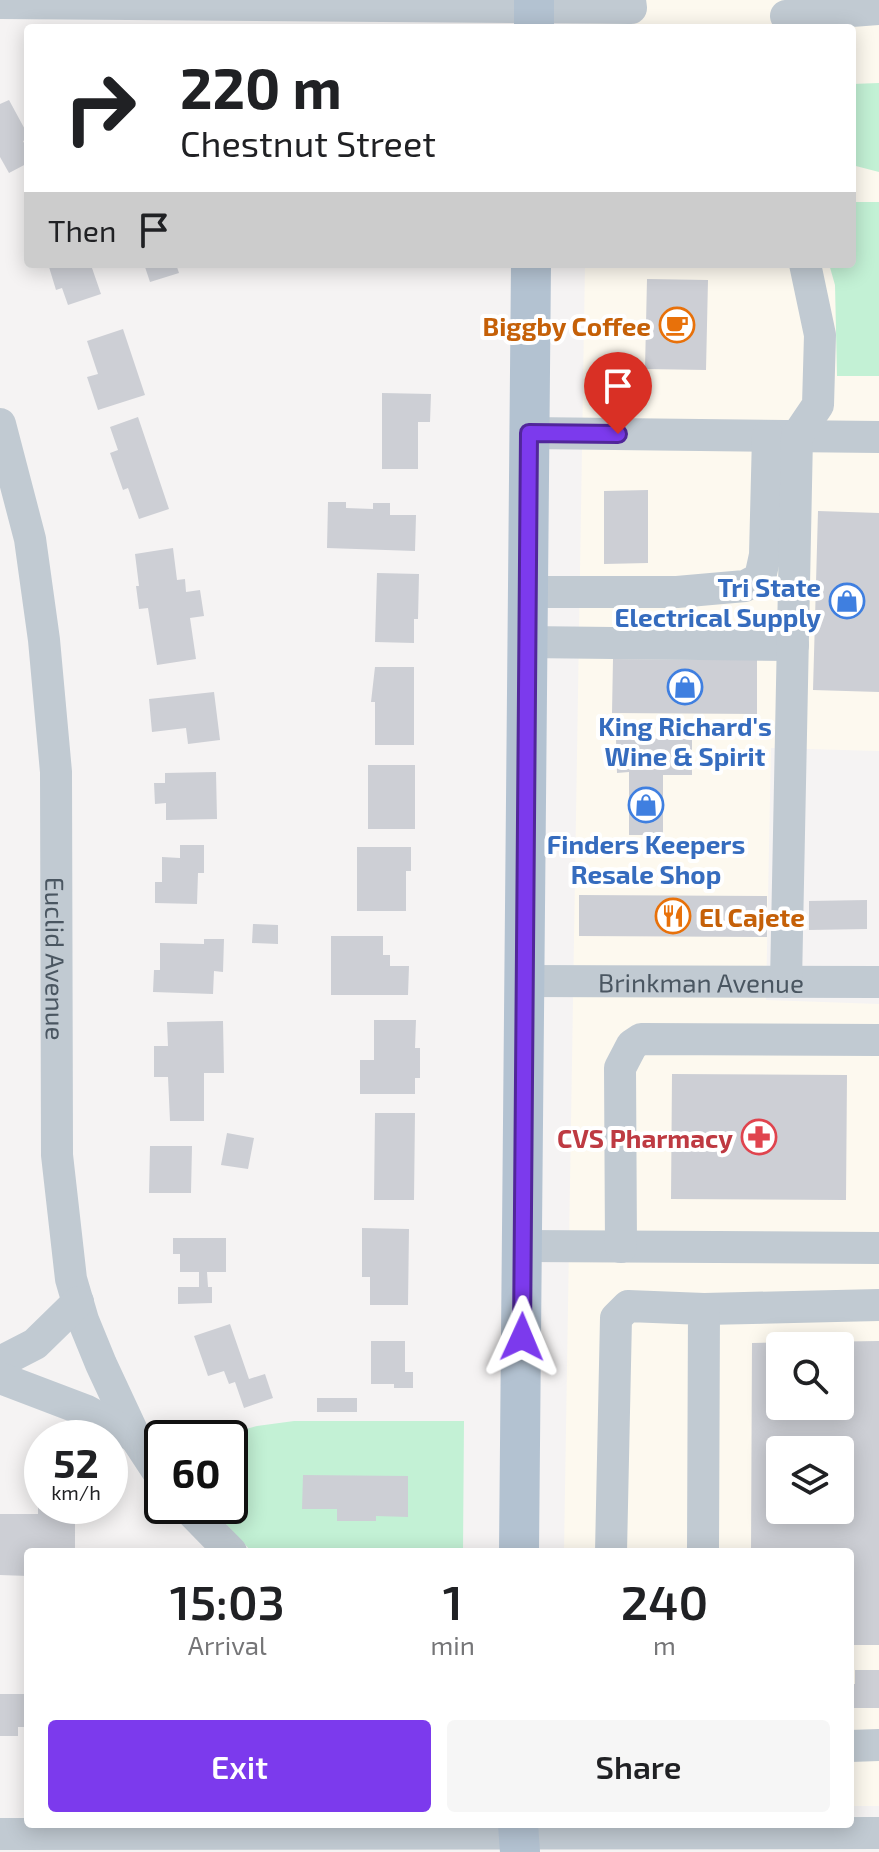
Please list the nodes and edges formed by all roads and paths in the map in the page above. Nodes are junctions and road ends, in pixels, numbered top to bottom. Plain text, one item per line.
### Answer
1 (630, 0) edge
2 (850, 0) edge
3 (64, 1) edge
4 (0, 3) edge
5 (879, 9) edge
6 (534, 11) edge
7 (531, 268) edge
8 (806, 268) edge
9 (0, 424) edge
10 (529, 433) junction
11 (782, 436) junction
12 (879, 437) edge
13 (527, 592) junction
14 (526, 642) junction
15 (793, 645) junction
16 (523, 981) junction
17 (786, 982) junction
18 (879, 982) edge
19 (879, 1040) edge
20 (523, 1246) junction
21 (621, 1247) junction
22 (879, 1248) edge
23 (78, 1302) junction
24 (879, 1305) edge
25 (704, 1309) junction
26 (0, 1362) edge
27 (0, 1378) edge
28 (135, 1437) junction
29 (144, 1451) edge
30 (204, 1524) edge
31 (227, 1548) edge
32 (519, 1548) edge
33 (611, 1548) edge
34 (703, 1548) edge
35 (879, 1745) edge
36 (854, 1746) edge
37 (640, 1828) edge
38 (516, 1833) edge
39 (879, 1833) edge
40 (0, 1834) edge
41 (806, 1842) edge
42 (75, 1843) edge
43 (346, 1843) edge

1 - 6 street
2 - 5 street
3 - 4 street
3 - 6 street
7 - 10 main road
8 - 11 street
9 - 23 street, Euclid Avenue
10 - 11 street
10 - 13 main road
11 - 12 street
11 - 13 street
11 - 15 street
13 - 14 main road
14 - 15 street
14 - 16 main road
15 - 17 street
16 - 17 street, Brinkman Avenue
16 - 20 main road
17 - 18 street, Brinkman Avenue
19 - 21 street
20 - 21 street
20 - 32 main road
21 - 22 street
23 - 26 street
23 - 28 street, Euclid Avenue
24 - 25 street
25 - 33 street
25 - 34 street
27 - 28 street
28 - 29 street, Euclid Avenue
30 - 31 street
35 - 36 street
37 - 38 street
37 - 41 street
38 - 43 street
39 - 41 street
40 - 42 street
42 - 43 street

